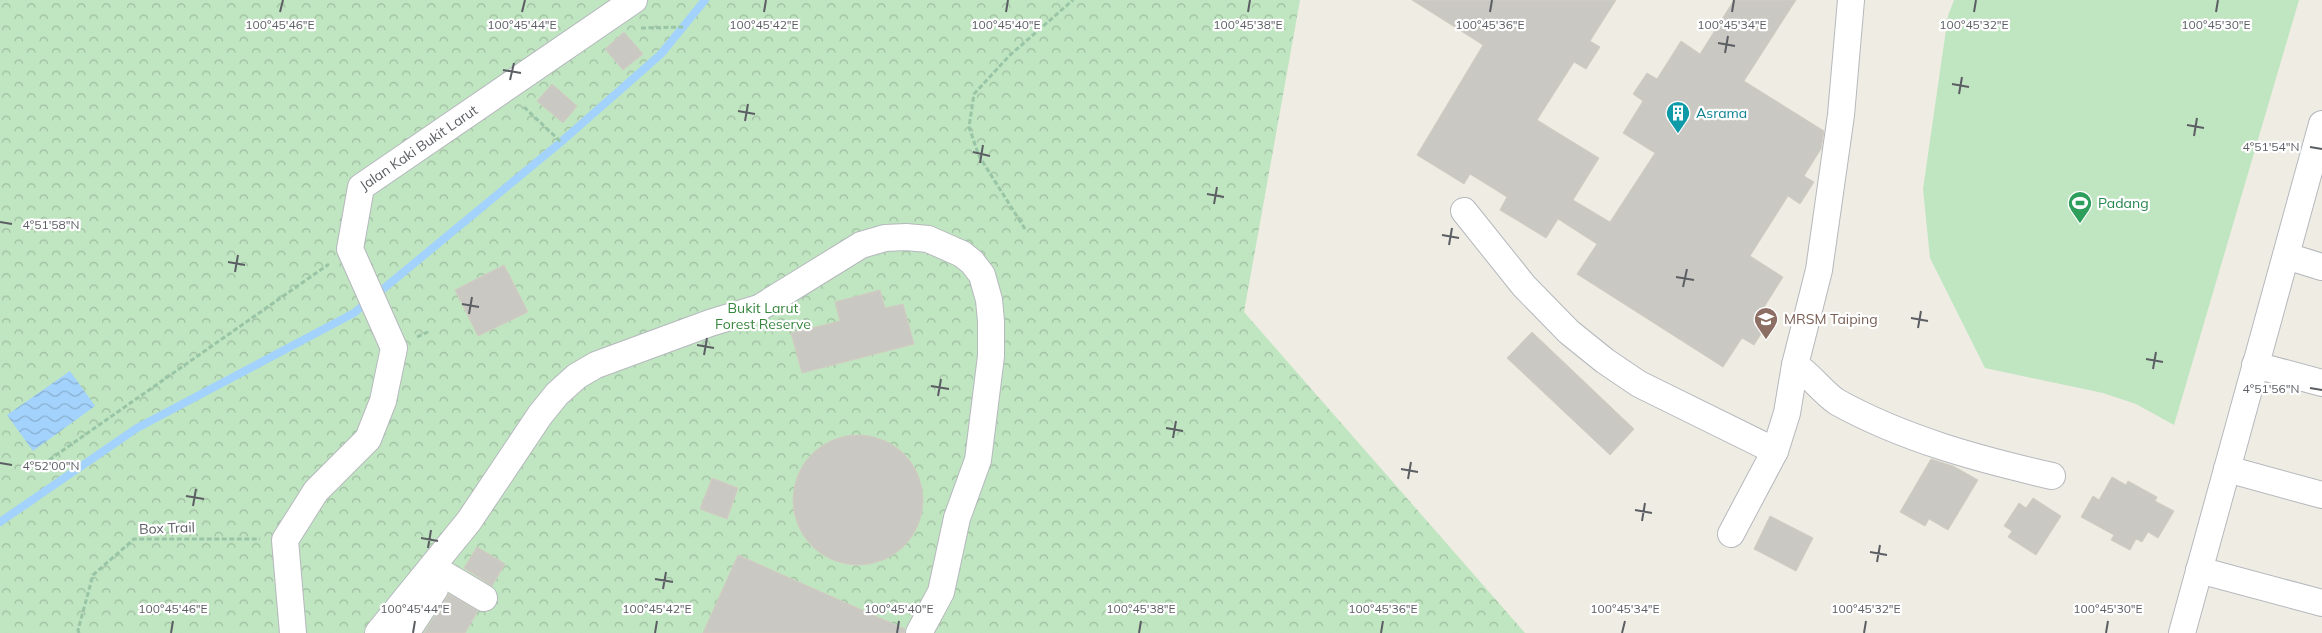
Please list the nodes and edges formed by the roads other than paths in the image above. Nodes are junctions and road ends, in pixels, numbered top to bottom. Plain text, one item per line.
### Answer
1 (634, 0) edge
2 (1851, 0) edge
3 (2322, 124) edge
4 (2318, 158) edge
5 (1464, 211) dead end
6 (2286, 256) junction
7 (2322, 266) edge
8 (1795, 365) junction
9 (2256, 365) junction
10 (2322, 383) edge
11 (1775, 451) junction
12 (2227, 469) junction
13 (2052, 476) dead end
14 (2322, 495) edge
15 (1731, 534) dead end
16 (2199, 570) junction
17 (433, 578) junction
18 (484, 598) dead end
19 (2322, 604) edge
20 (293, 633) edge
21 (378, 633) edge
22 (406, 633) edge
23 (919, 633) edge
24 (2182, 633) edge

1 - 20 street, Jalan Kaki Bukit Larut
2 - 8 street
3 - 4 street
4 - 6 street
5 - 11 street
6 - 7 street
6 - 9 street
8 - 11 street
8 - 13 street
9 - 10 street
9 - 12 street
11 - 15 street
12 - 14 street
12 - 16 street
16 - 19 street
16 - 24 street
17 - 18 street
17 - 21 street
17 - 22 street
17 - 23 street

